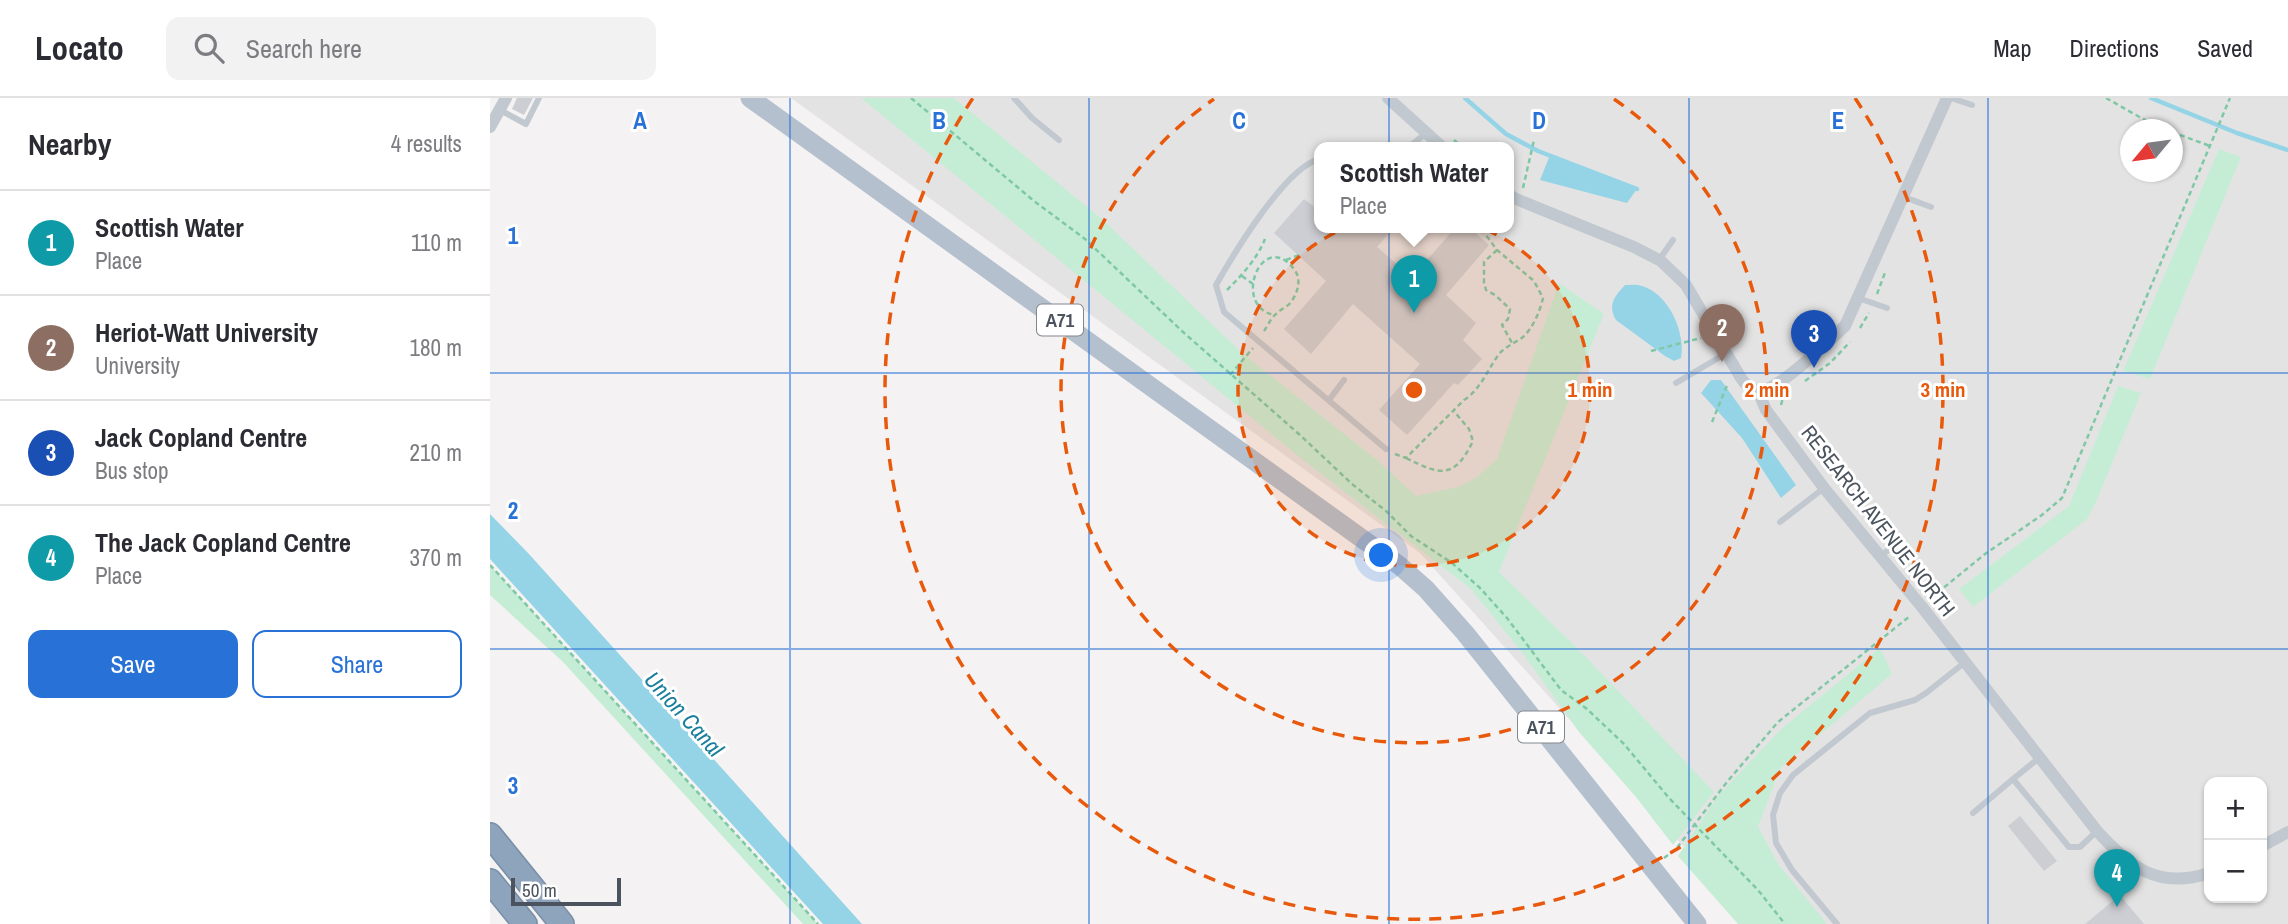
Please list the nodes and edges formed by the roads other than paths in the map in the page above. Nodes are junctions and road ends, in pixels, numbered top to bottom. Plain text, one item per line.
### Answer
1 (539, 98) edge
2 (750, 98) edge
3 (1014, 98) edge
4 (1388, 98) edge
5 (1949, 98) edge
6 (503, 104) edge
7 (1972, 105) dead end
8 (490, 127) edge
9 (1426, 133) junction
10 (1059, 140) dead end
11 (1415, 142) edge
12 (1436, 142) edge
13 (1314, 160) edge
14 (1903, 197) junction
15 (1514, 198) edge
16 (1931, 207) dead end
17 (1673, 240) dead end
18 (1659, 260) junction
19 (1858, 298) junction
20 (1887, 308) dead end
21 (1725, 354) junction
22 (1343, 380) dead end
23 (1676, 383) dead end
24 (1758, 391) junction
25 (1329, 400) junction
26 (1386, 449) road end
27 (1824, 488) junction
28 (1780, 522) dead end
29 (1900, 540) dead end
30 (1881, 556) junction
31 (1964, 663) junction
32 (2039, 758) junction
33 (2013, 779) junction
34 (1973, 813) dead end
35 (2097, 831) junction
36 (2288, 832) edge
37 (490, 835) edge
38 (2267, 843) edge
39 (2204, 875) edge
40 (490, 880) edge
41 (525, 924) edge
42 (562, 924) edge
43 (1697, 924) edge
44 (1838, 924) edge

1 - 6 lane
2 - 43 main road, A71
3 - 10 lane
4 - 9 street
5 - 7 lane
5 - 14 street
6 - 8 street
9 - 11 lane
9 - 12 street
13 - 25 lane
14 - 16 lane
14 - 19 street
15 - 18 street, RESEARCH AVENUE NORTH
17 - 18 lane
18 - 21 street, RESEARCH AVENUE NORTH
19 - 20 lane
19 - 24 street
21 - 23 lane
21 - 24 street, RESEARCH AVENUE NORTH
22 - 25 lane
24 - 27 street, RESEARCH AVENUE NORTH
25 - 26 lane
27 - 28 lane
27 - 30 street, RESEARCH AVENUE NORTH
29 - 30 lane
30 - 31 street, RESEARCH AVENUE NORTH
31 - 32 street, RESEARCH AVENUE NORTH
31 - 44 lane
32 - 33 lane
32 - 35 street, RESEARCH AVENUE NORTH
33 - 34 lane
33 - 35 lane
35 - 39 street, RESEARCH AVENUE NORTH
36 - 38 street
37 - 42 highway
40 - 41 highway

